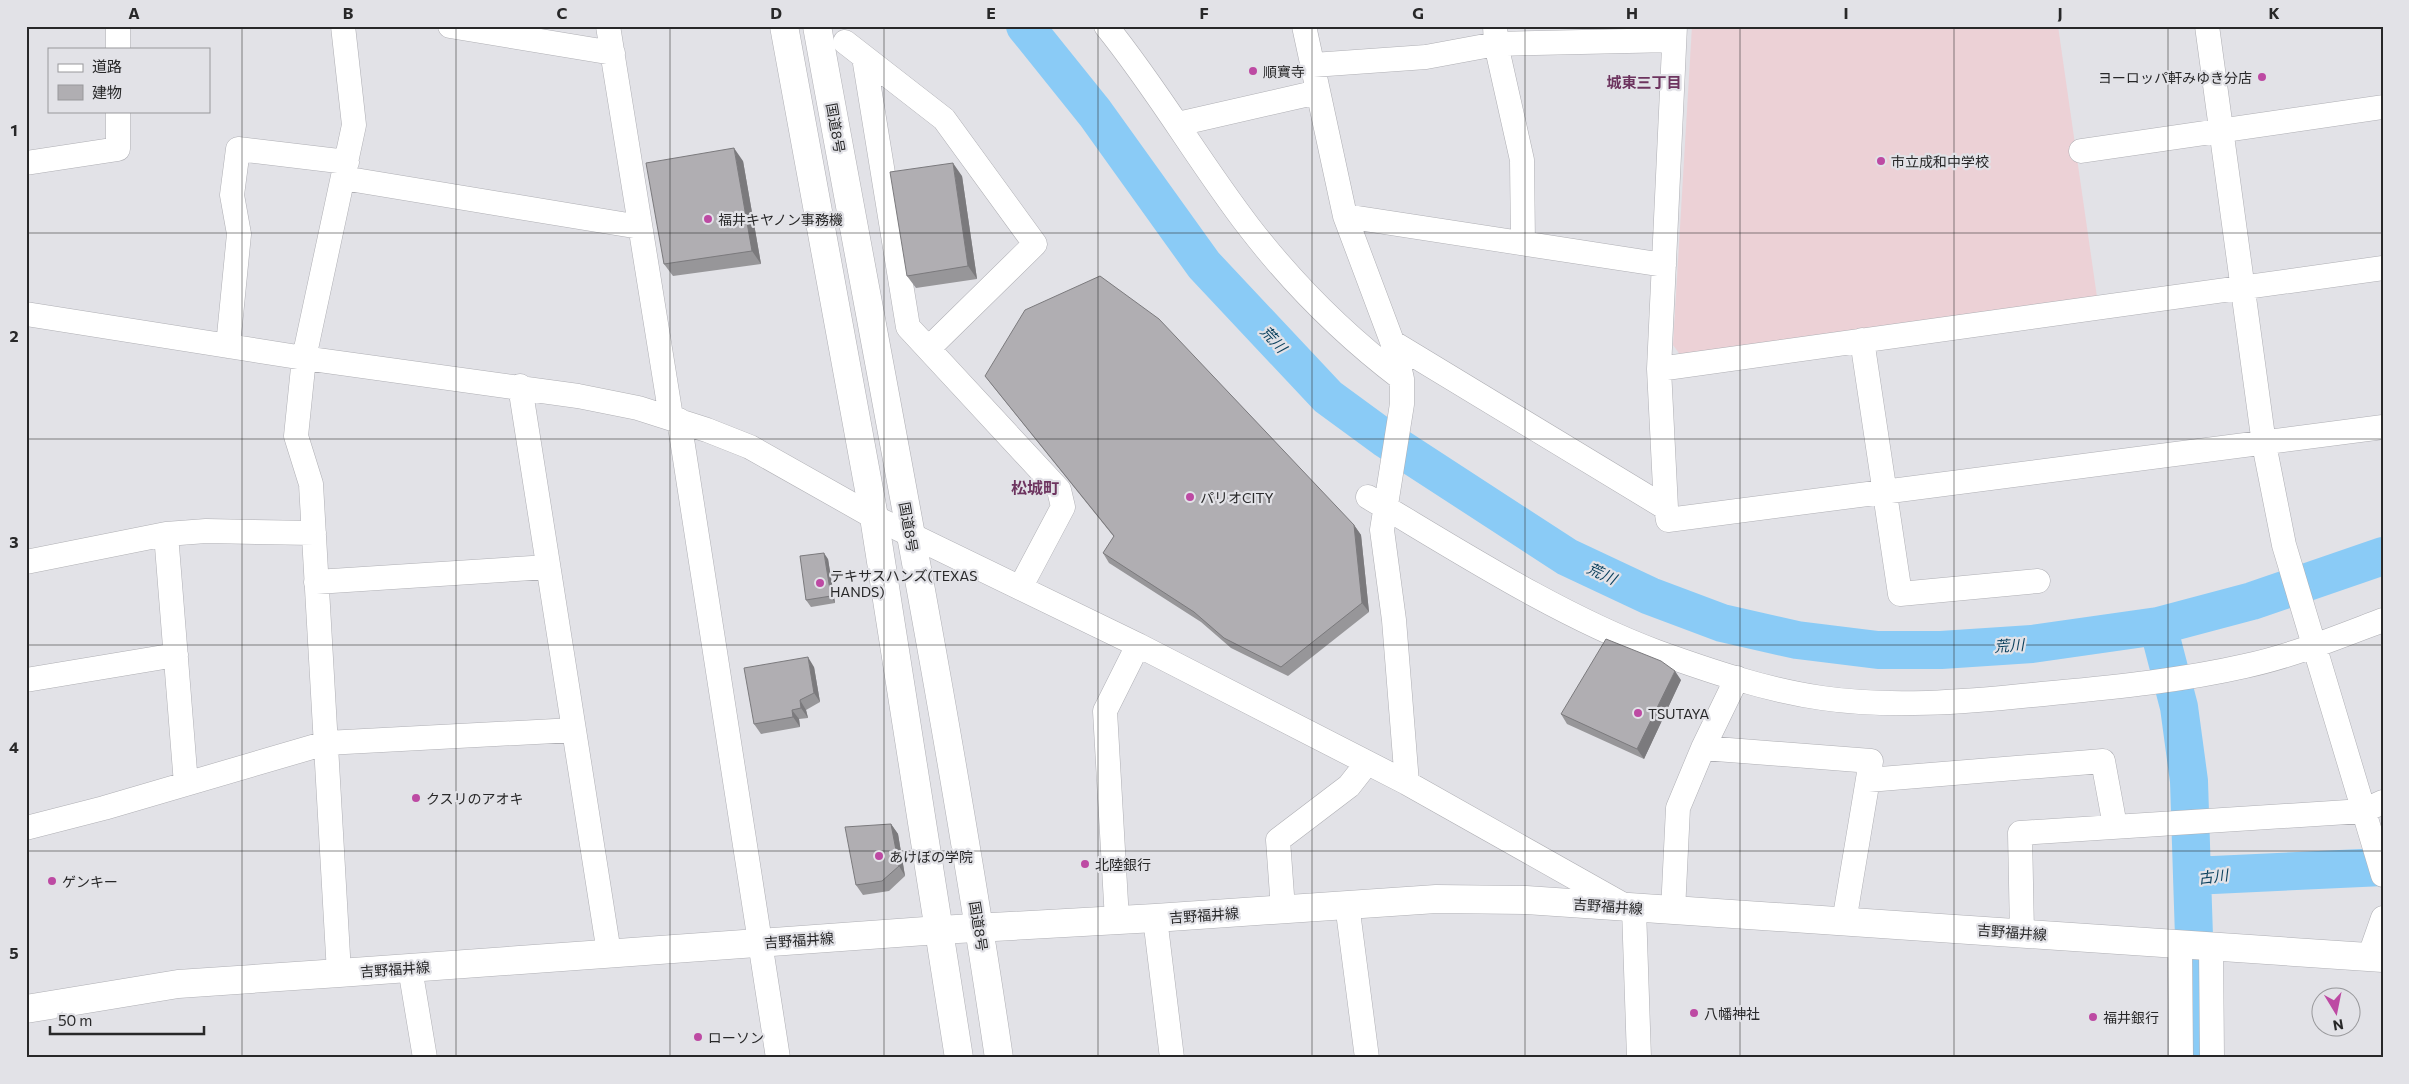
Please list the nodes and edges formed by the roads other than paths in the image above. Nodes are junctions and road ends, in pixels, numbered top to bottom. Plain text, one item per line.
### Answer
1 (118, 26) edge
2 (343, 26) edge
3 (451, 26) edge
4 (608, 26) edge
5 (784, 26) edge
6 (817, 26) edge
7 (1106, 26) edge
8 (1304, 26) edge
9 (2207, 26) edge
10 (1674, 33) edge
11 (1496, 35) edge
12 (845, 42) dead end
13 (118, 48) edge
14 (612, 53) junction
15 (864, 57) junction
16 (1312, 65) junction
17 (1318, 92) junction
18 (2383, 107) edge
19 (118, 112) edge
20 (1178, 124) junction
21 (2222, 130) junction
22 (2081, 151) dead end
23 (26, 163) edge
24 (345, 170) junction
25 (1344, 216) junction
26 (640, 227) junction
27 (1523, 243) junction
28 (1664, 265) junction
29 (2383, 268) edge
30 (2244, 288) junction
31 (26, 314) edge
32 (1862, 340) junction
33 (1392, 342) junction
34 (228, 346) junction
35 (929, 348) junction
36 (304, 358) junction
37 (1659, 369) junction
38 (1402, 379) junction
39 (520, 386) junction
40 (675, 419) junction
41 (2383, 427) edge
42 (2264, 444) junction
43 (1884, 492) junction
44 (1381, 501) junction
45 (1666, 508) junction
46 (874, 517) junction
47 (314, 533) junction
48 (166, 534) junction
49 (911, 535) junction
50 (26, 562) edge
51 (548, 567) junction
52 (2038, 581) dead end
53 (316, 582) junction
54 (1020, 588) junction
55 (2383, 620) edge
56 (1138, 645) junction
57 (2313, 647) junction
58 (176, 655) junction
59 (1737, 678) junction
60 (26, 680) edge
61 (574, 730) junction
62 (326, 744) junction
63 (1703, 748) junction
64 (1367, 763) junction
65 (1868, 780) junction
66 (1407, 783) junction
67 (186, 784) junction
68 (2373, 806) edge
69 (2115, 826) junction
70 (26, 828) edge
71 (2380, 868) edge
72 (1347, 904) junction
73 (1631, 908) junction
74 (1283, 909) junction
75 (1673, 911) junction
76 (1155, 918) junction
77 (2383, 918) edge
78 (1118, 920) junction
79 (1844, 922) junction
80 (980, 928) junction
81 (939, 930) junction
82 (2022, 933) junction
83 (761, 943) junction
84 (2180, 944) junction
85 (2211, 946) junction
86 (609, 954) junction
87 (2376, 958) edge
88 (410, 968) junction
89 (340, 973) junction
90 (26, 1008) edge
91 (425, 1058) edge
92 (778, 1058) edge
93 (959, 1058) edge
94 (999, 1058) edge
95 (1172, 1058) edge
96 (1367, 1058) edge
97 (1639, 1058) edge
98 (2181, 1058) edge
99 (2212, 1058) edge

1 - 13 street
2 - 24 street
3 - 14 street
4 - 14 street
5 - 46 main road
6 - 49 main road, 国道8号
7 - 20 street
8 - 16 street
9 - 21 street
10 - 11 street
10 - 28 street
11 - 16 street
11 - 27 street
12 - 15 street
14 - 26 street
15 - 35 street
15 - 35 street
16 - 17 street
17 - 20 street
17 - 25 street
18 - 21 street
19 - 23 street
20 - 38 street
21 - 22 street
21 - 30 street
24 - 26 street
24 - 34 street
24 - 36 street
25 - 27 street
25 - 33 street
26 - 40 street
27 - 28 street
28 - 37 street
29 - 30 street
30 - 32 street
30 - 42 street
31 - 34 street
32 - 37 street
32 - 43 street
33 - 38 street
33 - 45 street
34 - 36 street
35 - 54 street
36 - 39 street
36 - 47 street
37 - 45 street
38 - 44 street
39 - 40 street
39 - 51 street
40 - 46 street
40 - 83 street
41 - 42 street
42 - 43 street
42 - 57 street
43 - 45 street
43 - 52 street
44 - 59 street
44 - 66 street
46 - 49 street
46 - 81 main road
47 - 48 street
47 - 53 street
48 - 50 street
48 - 58 street
49 - 54 street
49 - 80 main road, 国道8号
51 - 53 street
51 - 61 street
53 - 62 street
54 - 56 street
55 - 57 street
56 - 64 street
56 - 78 street
57 - 59 street
57 - 68 street
58 - 60 street
58 - 67 street
59 - 63 street
61 - 62 street
61 - 86 street
62 - 67 street
62 - 89 street
63 - 65 street
63 - 75 street
64 - 66 street
64 - 74 street
65 - 69 street
65 - 79 street
66 - 73 street
67 - 70 street
68 - 69 street
68 - 71 street
69 - 82 street
72 - 73 main road, 吉野福井線
72 - 74 main road, 吉野福井線
72 - 96 street
73 - 75 main road, 吉野福井線
73 - 97 street
74 - 76 main road, 吉野福井線
75 - 79 main road, 吉野福井線
76 - 78 main road, 吉野福井線
76 - 95 street
77 - 87 street
78 - 80 main road, 吉野福井線
79 - 82 main road, 吉野福井線
80 - 81 main road, 吉野福井線
80 - 94 main road, 国道8号
81 - 83 main road, 吉野福井線
81 - 93 main road
82 - 84 main road, 吉野福井線
83 - 86 main road, 吉野福井線
83 - 92 street
84 - 85 main road, 吉野福井線
84 - 98 street
85 - 87 main road, 吉野福井線
85 - 99 street
86 - 88 main road, 吉野福井線
88 - 89 main road, 吉野福井線
88 - 91 street
89 - 90 main road, 吉野福井線

